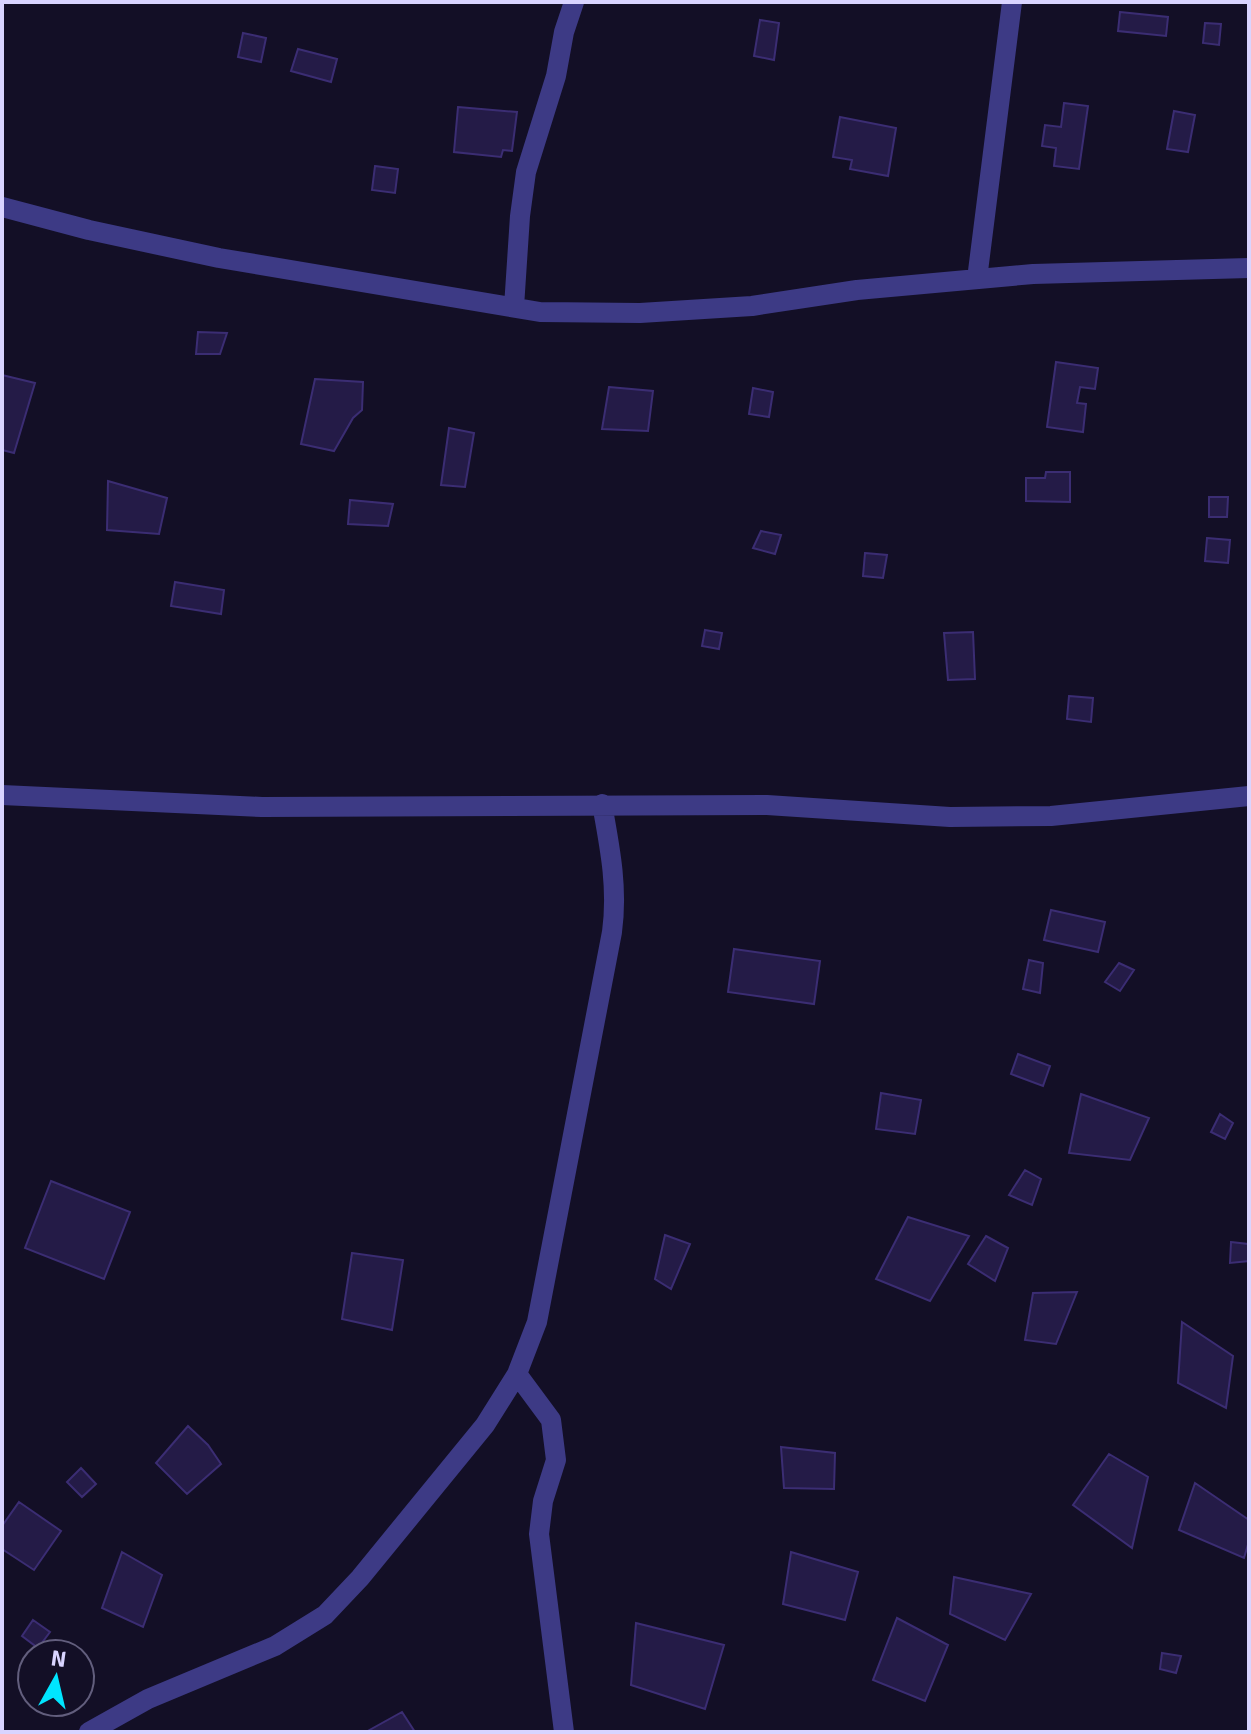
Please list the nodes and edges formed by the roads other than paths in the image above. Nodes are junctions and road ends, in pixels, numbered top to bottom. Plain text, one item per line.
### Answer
1 (574, 2) edge
2 (1012, 2) edge
3 (2, 207) edge
4 (1249, 268) edge
5 (977, 279) junction
6 (514, 307) junction
7 (2, 795) edge
8 (1249, 796) edge
9 (602, 804) junction
10 (517, 1374) junction
11 (89, 1732) edge
12 (564, 1732) edge

1 - 6 street
2 - 5 street
3 - 6 street
4 - 5 street
5 - 6 street
7 - 9 street
8 - 9 street
9 - 10 street
10 - 11 street
10 - 12 street

